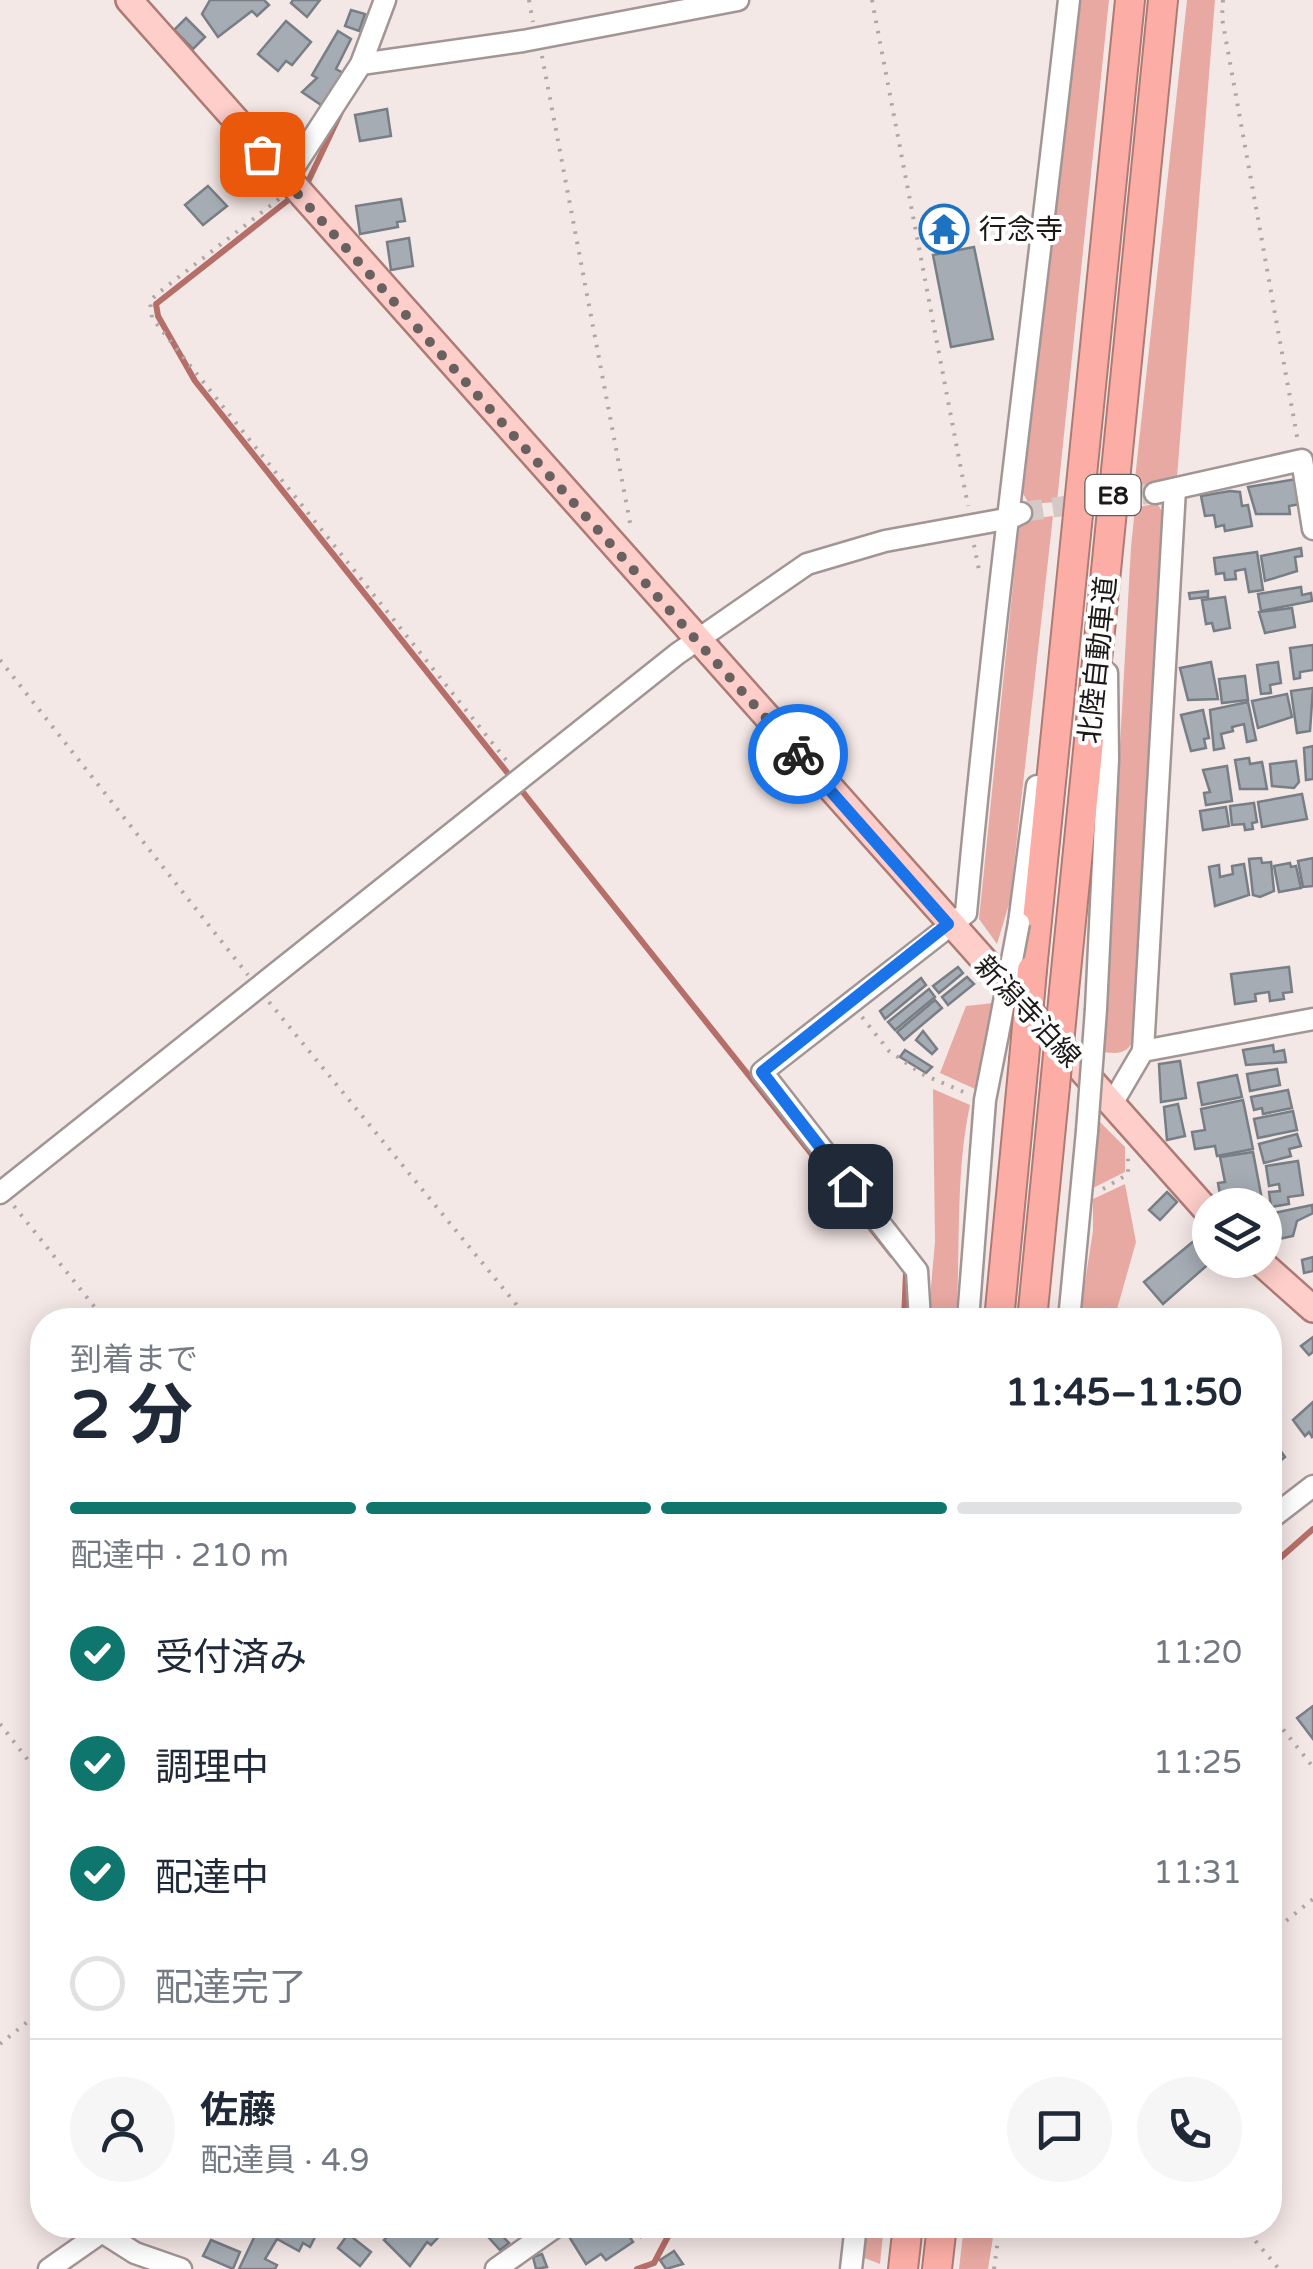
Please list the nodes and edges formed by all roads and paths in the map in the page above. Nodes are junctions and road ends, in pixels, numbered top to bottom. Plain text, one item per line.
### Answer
1 (129, 0) edge
2 (385, 0) edge
3 (738, 0) edge
4 (872, 0) edge
5 (1069, 0) edge
6 (1130, 0) edge
7 (1163, 0) edge
8 (1223, 0) edge
9 (538, 38) junction
10 (361, 64) junction
11 (288, 184) junction
12 (1086, 439) junction
13 (1302, 460) junction
14 (1017, 515) junction
15 (972, 526) junction
16 (1313, 530) edge
17 (1106, 571) junction
18 (639, 572) junction
19 (983, 590) dead end
20 (696, 639) junction
21 (0, 660) edge
22 (524, 779) junction
23 (948, 924) junction
24 (259, 989) junction
25 (856, 1009) dead end
26 (1313, 1019) edge
27 (1143, 1051) junction
28 (966, 1093) dead end
29 (1113, 1102) junction
30 (1128, 1174) dead end
31 (1103, 1189) dead end
32 (0, 1192) edge
33 (1192, 1193) edge
34 (1278, 1278) edge
35 (95, 1308) edge
36 (518, 1308) edge
37 (919, 1308) edge
38 (969, 1308) edge
39 (1000, 1308) edge
40 (1033, 1308) edge
41 (1069, 1308) edge
42 (1313, 1309) edge
43 (1313, 1486) edge
44 (1282, 1511) edge
45 (0, 1724) edge
46 (1282, 1728) edge
47 (30, 1763) edge
48 (1313, 1768) edge
49 (1313, 1899) edge
50 (1282, 1924) edge
51 (30, 2020) edge
52 (0, 2044) edge
53 (93, 2238) edge
54 (118, 2238) edge
55 (540, 2238) edge
56 (855, 2238) edge
57 (907, 2238) edge
58 (941, 2238) edge
59 (998, 2238) edge
60 (1253, 2238) edge
61 (853, 2268) edge
62 (49, 2269) edge
63 (182, 2269) edge
64 (496, 2269) edge
65 (903, 2269) edge
66 (937, 2269) edge
67 (994, 2269) edge
68 (1279, 2269) edge

1 - 11 main road, 新潟寺泊線
2 - 10 street
3 - 9 street
4 - 15 path
5 - 14 street
6 - 12 highway, 北陸自動車道 / E8
7 - 17 highway, 北陸自動車道 / E8
8 - 13 path
9 - 10 street
9 - 18 path
10 - 11 street
11 - 18 main road, 新潟寺泊線
11 - 22 path
12 - 38 street, bridge
12 - 39 highway, 北陸自動車道 / E8, bridge
13 - 16 street
13 - 27 street
14 - 15 street
14 - 23 street
15 - 19 path
15 - 20 street
17 - 40 highway, 北陸自動車道 / E8, bridge
17 - 41 street, bridge
18 - 20 main road, 新潟寺泊線
20 - 22 street
20 - 23 main road, 新潟寺泊線
21 - 24 path
22 - 24 street
23 - 29 main road, 新潟寺泊線
23 - 37 street
24 - 32 street
24 - 36 path
25 - 28 path
26 - 27 street
27 - 29 street
29 - 33 main road, 新潟寺泊線
30 - 31 path
32 - 35 path
34 - 42 main road
43 - 44 street
45 - 47 path
46 - 48 path
49 - 50 path
51 - 52 path
53 - 62 street
54 - 63 street
55 - 64 street
56 - 61 street
57 - 65 highway
58 - 66 highway
59 - 67 path
60 - 68 path

